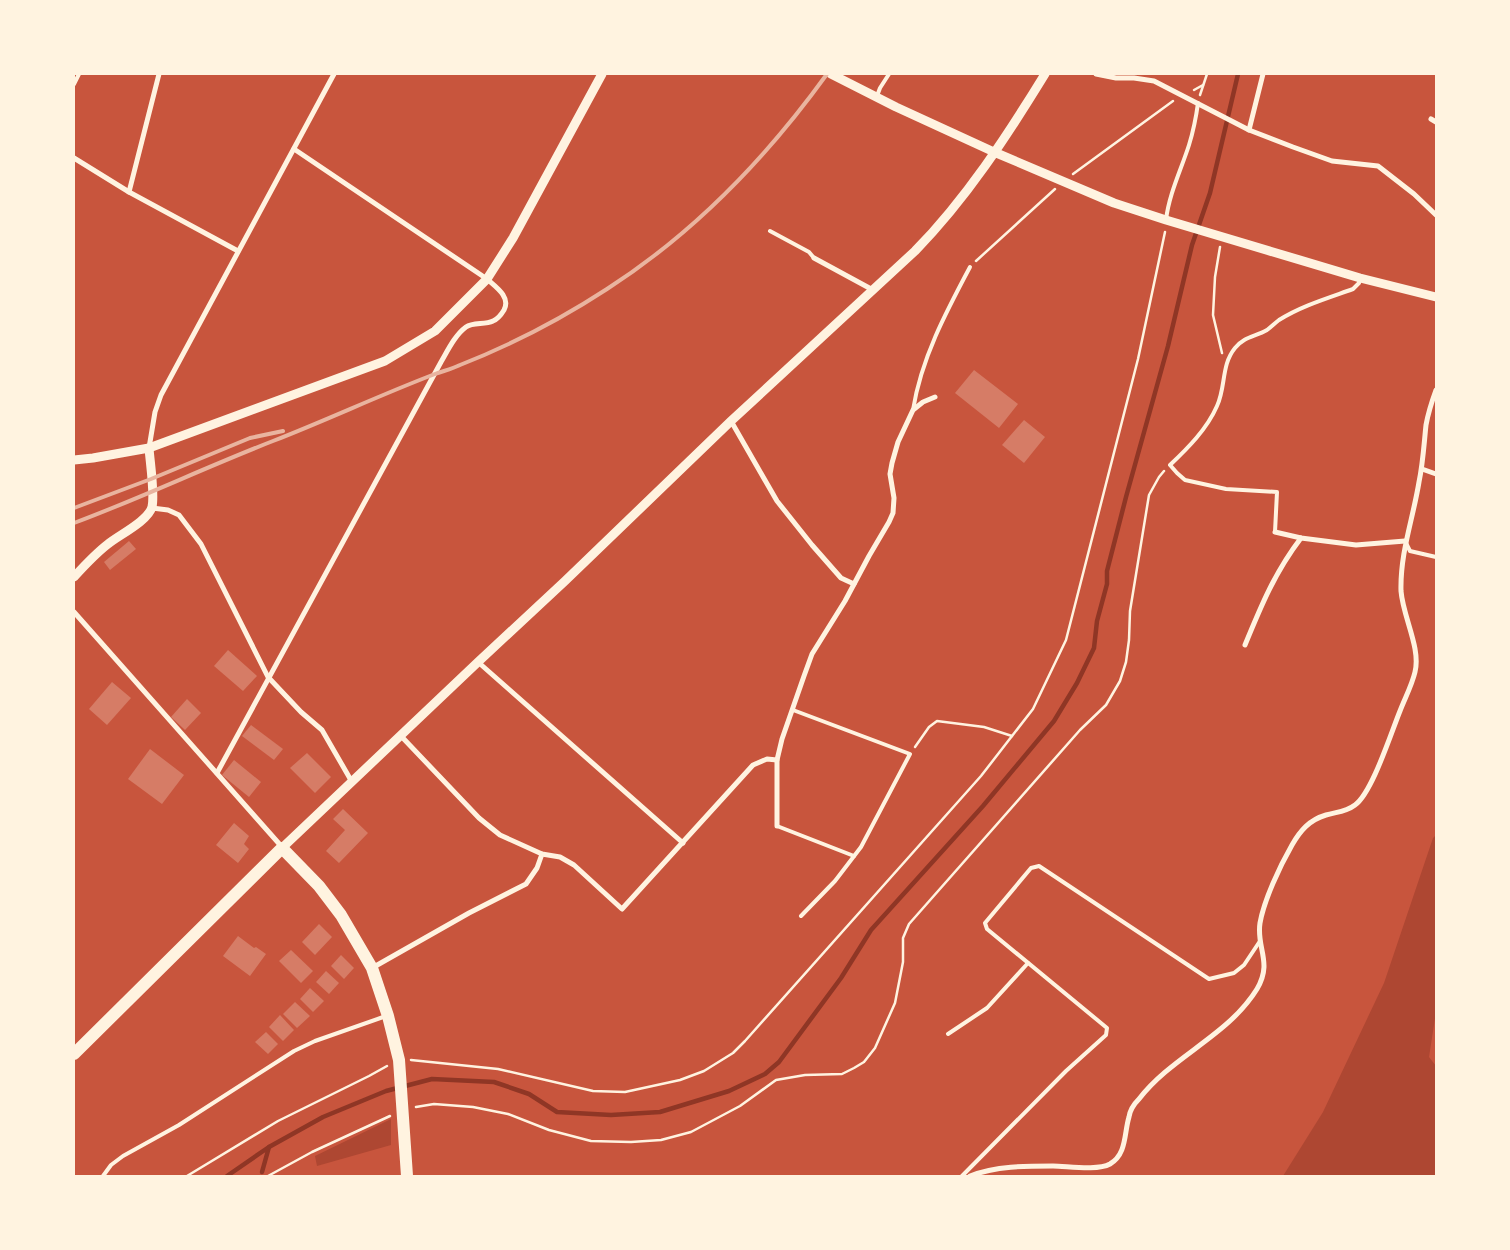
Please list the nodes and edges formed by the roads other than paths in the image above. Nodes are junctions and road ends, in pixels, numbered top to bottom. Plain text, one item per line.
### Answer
1 (79, 74) edge
2 (159, 74) edge
3 (334, 74) edge
4 (602, 74) edge
5 (831, 74) edge
6 (889, 74) edge
7 (1045, 74) edge
8 (1096, 74) edge
9 (1263, 74) edge
10 (74, 84) edge
11 (877, 97) junction
12 (1198, 104) junction
13 (1249, 130) junction
14 (294, 149) junction
15 (994, 152) junction
16 (74, 158) edge
17 (129, 192) junction
18 (1436, 215) edge
19 (1169, 221) junction
20 (770, 231) dead end
21 (238, 251) junction
22 (814, 258) joint
23 (970, 267) road end
24 (487, 278) junction
25 (1360, 278) junction
26 (873, 290) junction
27 (1436, 297) edge
28 (1436, 390) edge
29 (935, 397) dead end
30 (914, 410) junction
31 (730, 421) junction
32 (149, 448) junction
33 (74, 460) edge
34 (1422, 469) junction
35 (1436, 474) edge
36 (152, 508) junction
37 (1275, 532) joint
38 (1301, 538) junction
39 (1405, 541) junction
40 (1436, 556) edge
41 (74, 577) edge
42 (854, 584) junction
43 (74, 612) edge
44 (1244, 645) dead end
45 (478, 662) junction
46 (268, 677) junction
47 (793, 710) junction
48 (401, 736) junction
49 (777, 760) junction
50 (217, 773) junction
51 (352, 782) junction
52 (778, 826) joint
53 (683, 843) junction
54 (282, 848) junction
55 (542, 854) junction
56 (854, 856) junction
57 (801, 916) dead end
58 (1260, 941) junction
59 (1028, 963) junction
60 (372, 968) junction
61 (388, 1016) junction
62 (948, 1034) dead end
63 (74, 1054) edge
64 (103, 1176) edge
65 (407, 1176) edge
66 (962, 1176) edge
67 (970, 1176) edge

1 - 10 lane
2 - 17 street
3 - 14 street
4 - 24 street
5 - 11 street
6 - 11 lane
7 - 15 street
8 - 12 street
9 - 13 street
11 - 15 street
12 - 13 street
12 - 19 lane
13 - 18 street
14 - 21 street
14 - 24 street
15 - 19 street
15 - 26 street
16 - 17 street
17 - 21 street
19 - 25 street
20 - 22 lane
21 - 32 street
22 - 26 street
23 - 30 lane
24 - 32 street
24 - 46 street
25 - 27 street
25 - 37 lane
26 - 31 street
28 - 34 street
29 - 30 street
30 - 42 street
31 - 42 street
31 - 45 street
32 - 33 street
32 - 36 street
34 - 35 street
34 - 39 street
36 - 41 street
36 - 46 street
37 - 38 street
38 - 39 street
38 - 44 street
39 - 40 lane
39 - 58 street
42 - 47 street
43 - 50 street
45 - 48 street
45 - 53 street
46 - 50 street
46 - 51 street
47 - 49 street
47 - 56 lane
48 - 51 street
48 - 55 street
49 - 52 street
49 - 53 street
50 - 54 street
51 - 54 street
52 - 56 lane
53 - 55 street
54 - 60 main road
54 - 63 main road
55 - 60 street
56 - 57 lane
58 - 59 lane
58 - 67 street
59 - 62 lane
59 - 66 lane
60 - 61 main road
61 - 64 lane
61 - 65 main road

